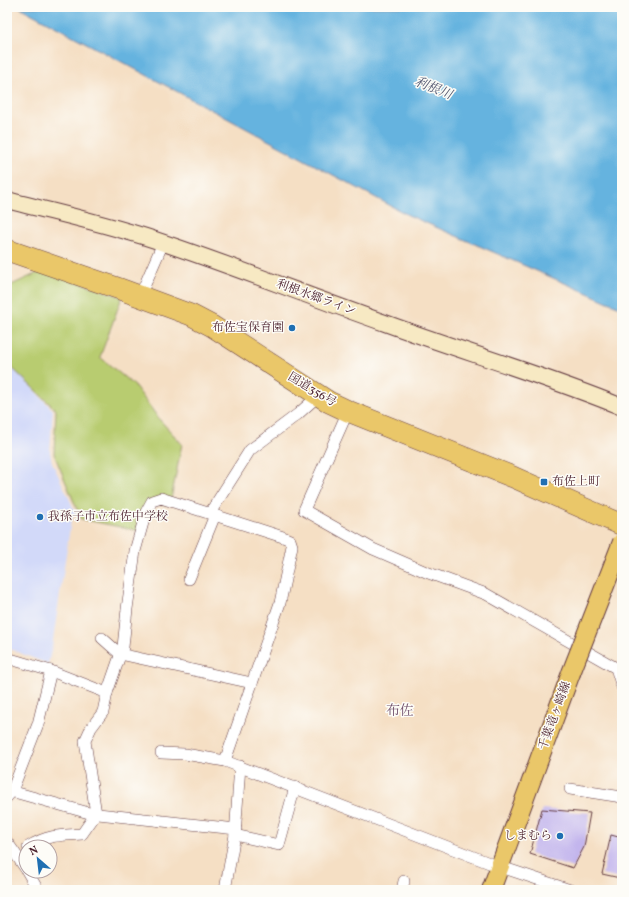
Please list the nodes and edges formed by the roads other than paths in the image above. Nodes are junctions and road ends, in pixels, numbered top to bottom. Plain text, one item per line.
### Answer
1 (7, 200) edge
2 (163, 243) junction
3 (7, 250) edge
4 (140, 296) junction
5 (318, 396) junction
6 (622, 407) edge
7 (348, 411) junction
8 (213, 514) junction
9 (622, 525) edge
10 (622, 542) edge
11 (189, 579) dead end
12 (102, 638) dead end
13 (120, 654) junction
14 (7, 658) edge
15 (50, 672) junction
16 (252, 683) junction
17 (622, 687) edge
18 (107, 693) junction
19 (161, 753) dead end
20 (225, 760) junction
21 (240, 766) junction
22 (295, 786) junction
23 (570, 789) dead end
24 (9, 793) edge
25 (622, 797) edge
26 (96, 814) junction
27 (236, 832) junction
28 (44, 839) edge
29 (7, 842) edge
30 (16, 854) joint
31 (18, 857) edge
32 (499, 866) junction
33 (32, 879) edge
34 (38, 890) edge
35 (226, 890) edge
36 (491, 890) edge
37 (570, 890) edge

1 - 2 main road, 利根水郷ライン
2 - 4 street
2 - 6 main road, 利根水郷ライン
3 - 4 highway, 国道356号
4 - 5 highway, 国道356号
5 - 7 highway, 国道356号
5 - 8 street
7 - 9 highway, 国道356号
7 - 17 street
8 - 11 street
8 - 13 street
8 - 16 street
10 - 32 main road, 千葉竜ヶ崎線, bridge
12 - 13 street
13 - 16 street
13 - 18 street
14 - 15 street
15 - 18 street
15 - 24 street
16 - 20 street
18 - 26 street
19 - 20 street
20 - 21 street
21 - 22 street
21 - 27 street
22 - 27 street
22 - 32 street
23 - 25 street
24 - 26 street
26 - 27 street
26 - 28 street
27 - 35 street
29 - 30 street
30 - 31 street
32 - 36 main road, 千葉竜ヶ崎線
32 - 37 street
33 - 34 street

